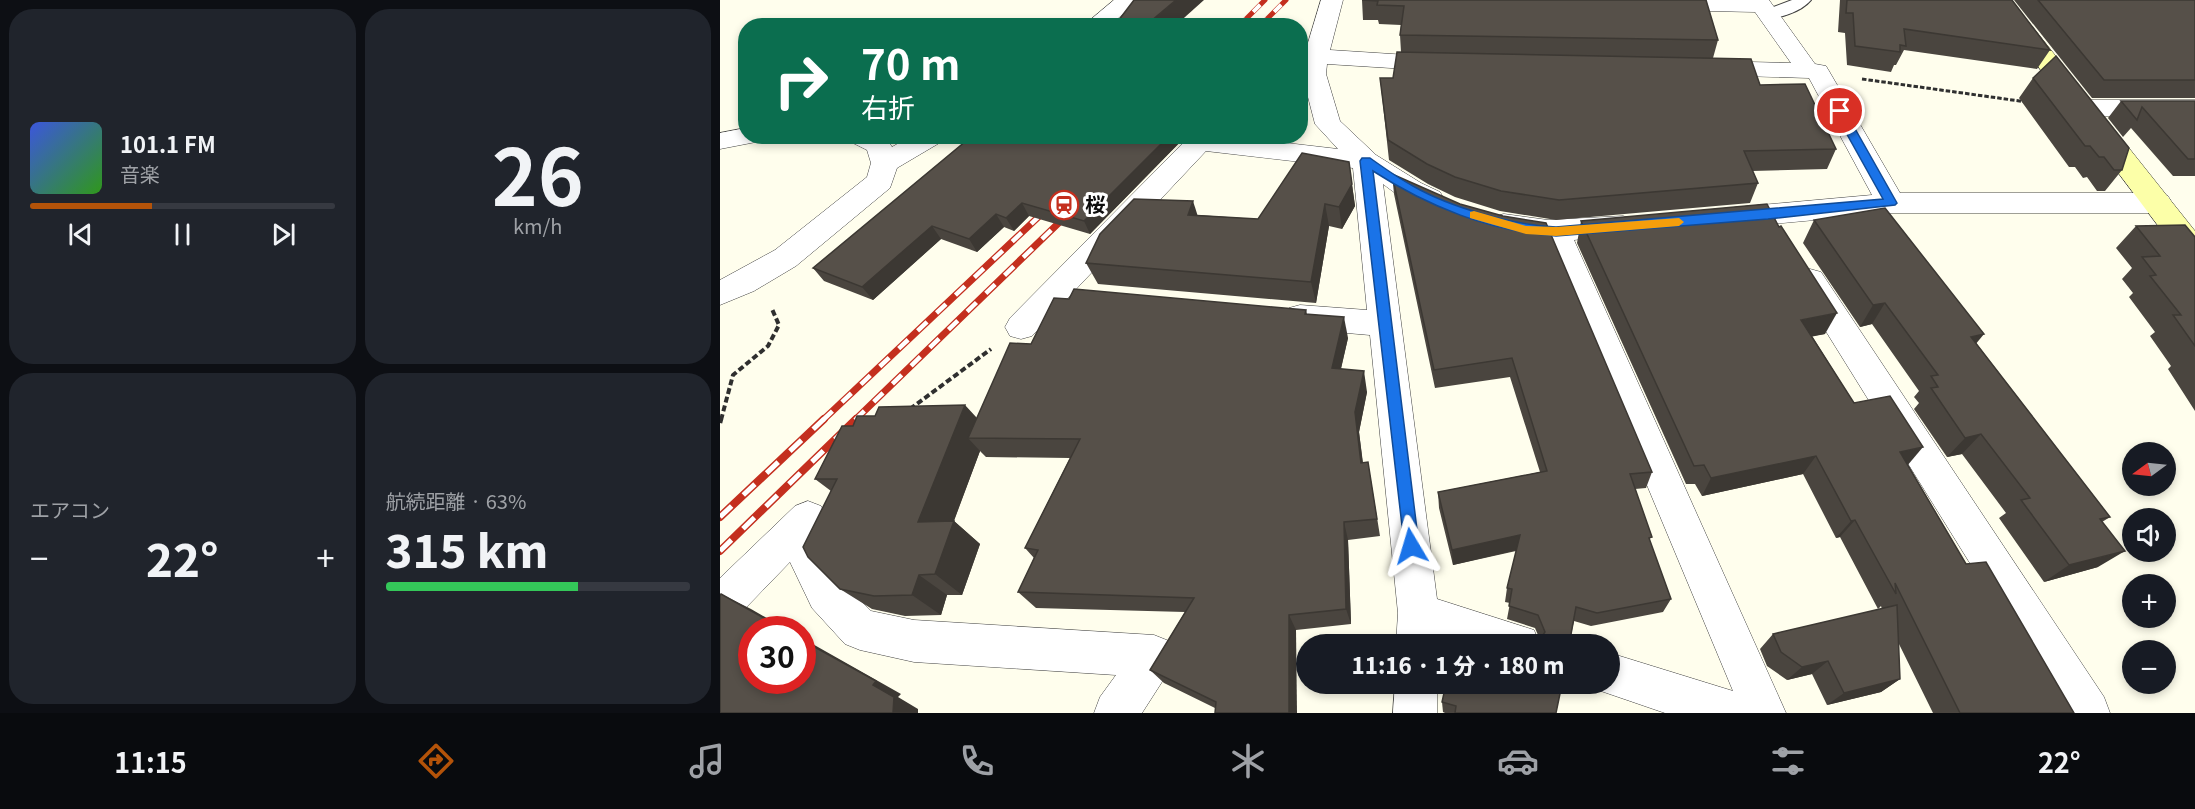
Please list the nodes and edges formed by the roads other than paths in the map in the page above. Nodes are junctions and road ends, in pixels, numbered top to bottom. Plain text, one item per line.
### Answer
1 (1128, 0) edge
2 (1332, 0) edge
3 (1803, 0) edge
4 (1999, 0) edge
5 (1645, 2) edge
6 (1762, 6) edge
7 (1104, 18) edge
8 (1316, 56) junction
9 (1456, 64) edge
10 (1683, 67) edge
11 (1814, 72) junction
12 (2083, 106) junction
13 (2195, 108) edge
14 (876, 144) edge
15 (918, 144) edge
16 (1198, 144) edge
17 (1217, 144) edge
18 (1366, 161) junction
19 (885, 163) junction
20 (1891, 203) junction
21 (2157, 203) junction
22 (1450, 207) edge
23 (1768, 215) junction
24 (1477, 216) edge
25 (1698, 220) edge
26 (1650, 224) edge
27 (1556, 232) junction
28 (2195, 252) edge
29 (720, 293) edge
30 (1053, 294) junction
31 (1089, 297) edge
32 (1266, 314) edge
33 (1384, 324) junction
34 (1021, 327) road end
35 (720, 606) edge
36 (1418, 629) edge
37 (1450, 634) edge
38 (1620, 677) edge
39 (1416, 694) edge
40 (1116, 713) edge
41 (1415, 713) edge
42 (1733, 713) edge
43 (1764, 713) edge
44 (2088, 713) edge

1 - 7 street
2 - 8 street
3 - 6 lane
4 - 12 main road
5 - 6 street
6 - 11 street
8 - 9 street
8 - 18 street
10 - 11 street
11 - 20 street
12 - 13 street
12 - 21 main road
14 - 19 street
15 - 19 street
16 - 30 street
17 - 18 street
18 - 22 street
18 - 33 street
19 - 29 street
20 - 21 street
20 - 23 street
21 - 28 main road
23 - 25 street
23 - 44 street
24 - 27 street
26 - 27 street
27 - 43 street
30 - 31 street
30 - 34 street
32 - 33 street
33 - 36 street
35 - 40 street
36 - 37 street
38 - 42 street
39 - 41 street

